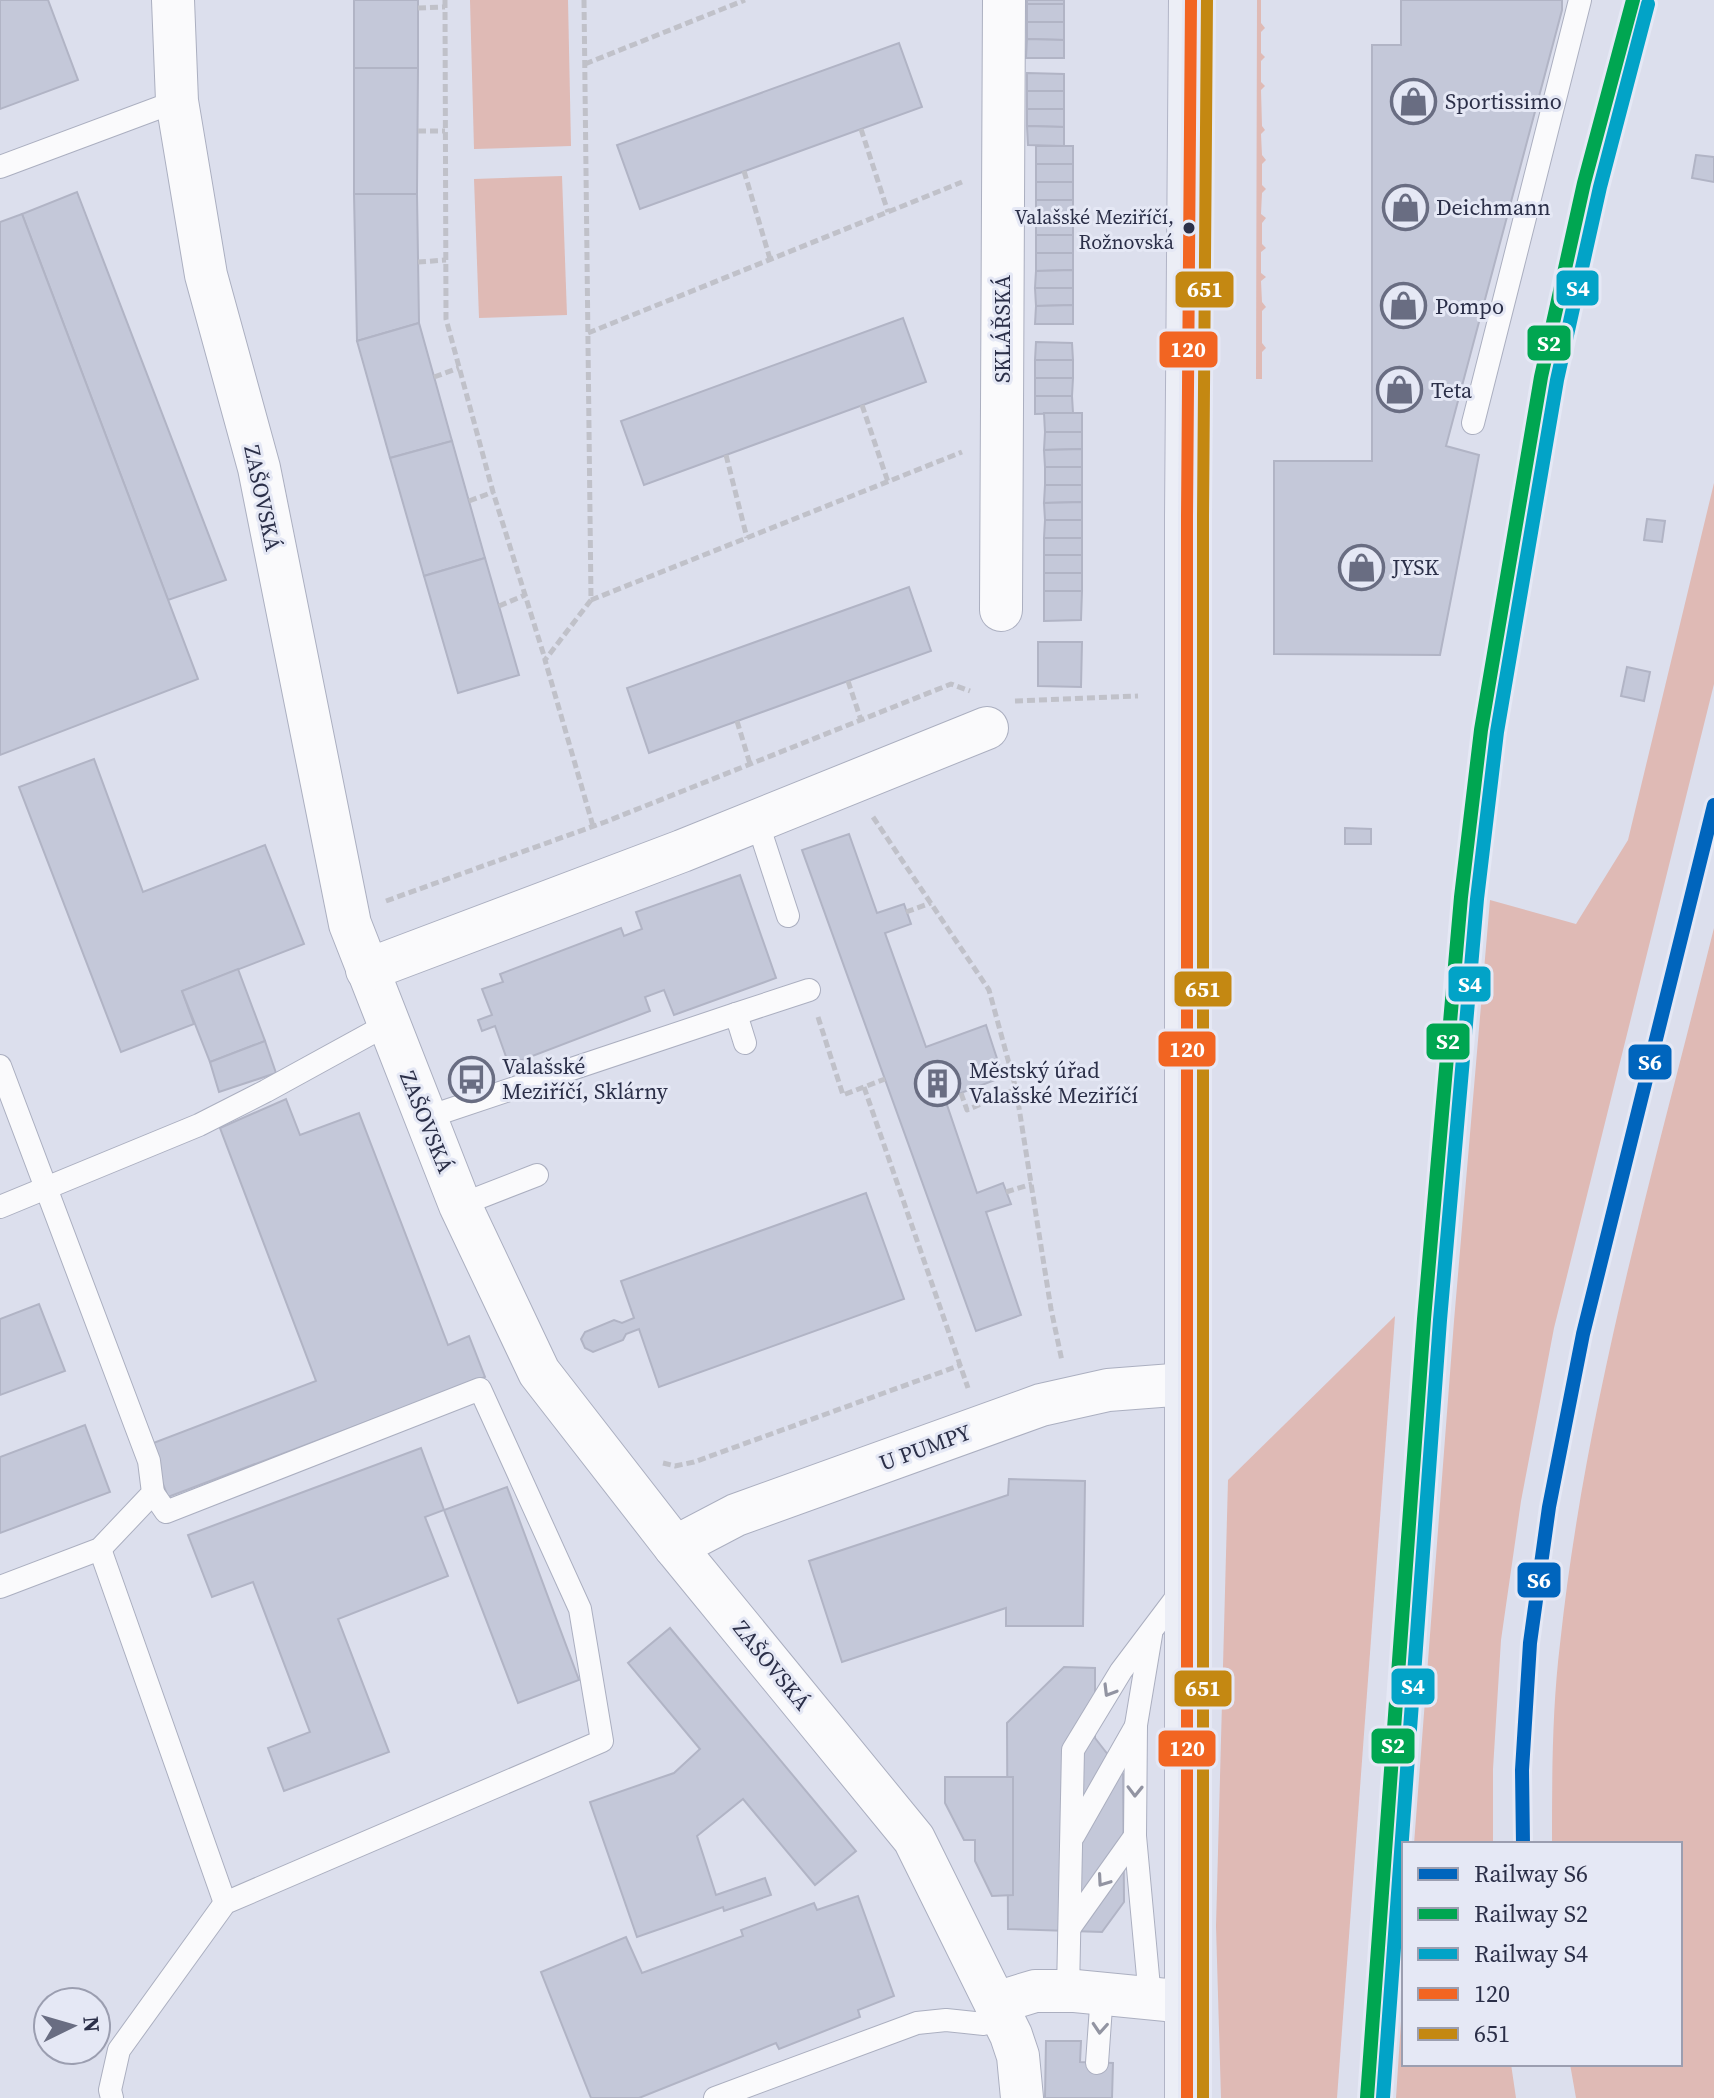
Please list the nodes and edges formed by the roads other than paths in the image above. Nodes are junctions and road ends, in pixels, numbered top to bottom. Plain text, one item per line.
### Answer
1 (173, 0) edge
2 (1004, 0) edge
3 (1191, 0) edge
4 (1580, 0) edge
5 (177, 101) junction
6 (0, 167) edge
7 (1473, 423) dead end
8 (1001, 610) dead end
9 (988, 707) road end
10 (757, 821) junction
11 (788, 916) dead end
12 (367, 970) junction
13 (809, 990) road end
14 (736, 1014) junction
15 (388, 1024) junction
16 (745, 1043) dead end
17 (0, 1066) edge
18 (425, 1118) junction
19 (537, 1175) dead end
20 (45, 1189) junction
21 (460, 1205) junction
22 (0, 1207) edge
23 (1186, 1384) junction
24 (153, 1493) junction
25 (675, 1547) junction
26 (100, 1549) junction
27 (1187, 1583) junction
28 (0, 1587) edge
29 (1152, 1630) junction
30 (1136, 1725) junction
31 (1135, 1836) junction
32 (1071, 1839) junction
33 (225, 1903) junction
34 (1071, 1926) junction
35 (1085, 1992) junction
36 (1168, 2000) junction
37 (990, 2014) junction
38 (1097, 2063) dead end
39 (112, 2098) edge
40 (715, 2098) edge
41 (1022, 2098) edge
42 (1187, 2098) edge

1 - 5 street, ZAŠOVSKÁ
2 - 8 street, SKLÁŘSKÁ
3 - 23 main road
4 - 7 lane
5 - 6 lane
5 - 12 street, ZAŠOVSKÁ
9 - 10 street
10 - 11 lane
10 - 12 street
12 - 15 street, ZAŠOVSKÁ
13 - 14 lane
14 - 16 lane
14 - 18 lane
15 - 18 street, ZAŠOVSKÁ
15 - 20 lane
17 - 20 lane
18 - 21 street, ZAŠOVSKÁ
19 - 21 lane
20 - 22 lane
20 - 24 lane
21 - 25 street, ZAŠOVSKÁ
23 - 25 street, U PUMPY
23 - 27 main road
24 - 26 lane
24 - 33 lane
25 - 37 street, ZAŠOVSKÁ
26 - 28 lane
26 - 33 lane
27 - 29 lane
27 - 36 main road
29 - 30 lane
29 -> 32 lane
30 -> 31 lane
30 - 32 lane
31 -> 34 lane
31 - 36 lane
32 - 34 lane
33 - 39 lane
34 - 35 lane
35 - 36 street
35 - 37 street
35 -> 38 lane
36 - 42 main road
37 - 40 lane
37 - 41 street, ZAŠOVSKÁ

